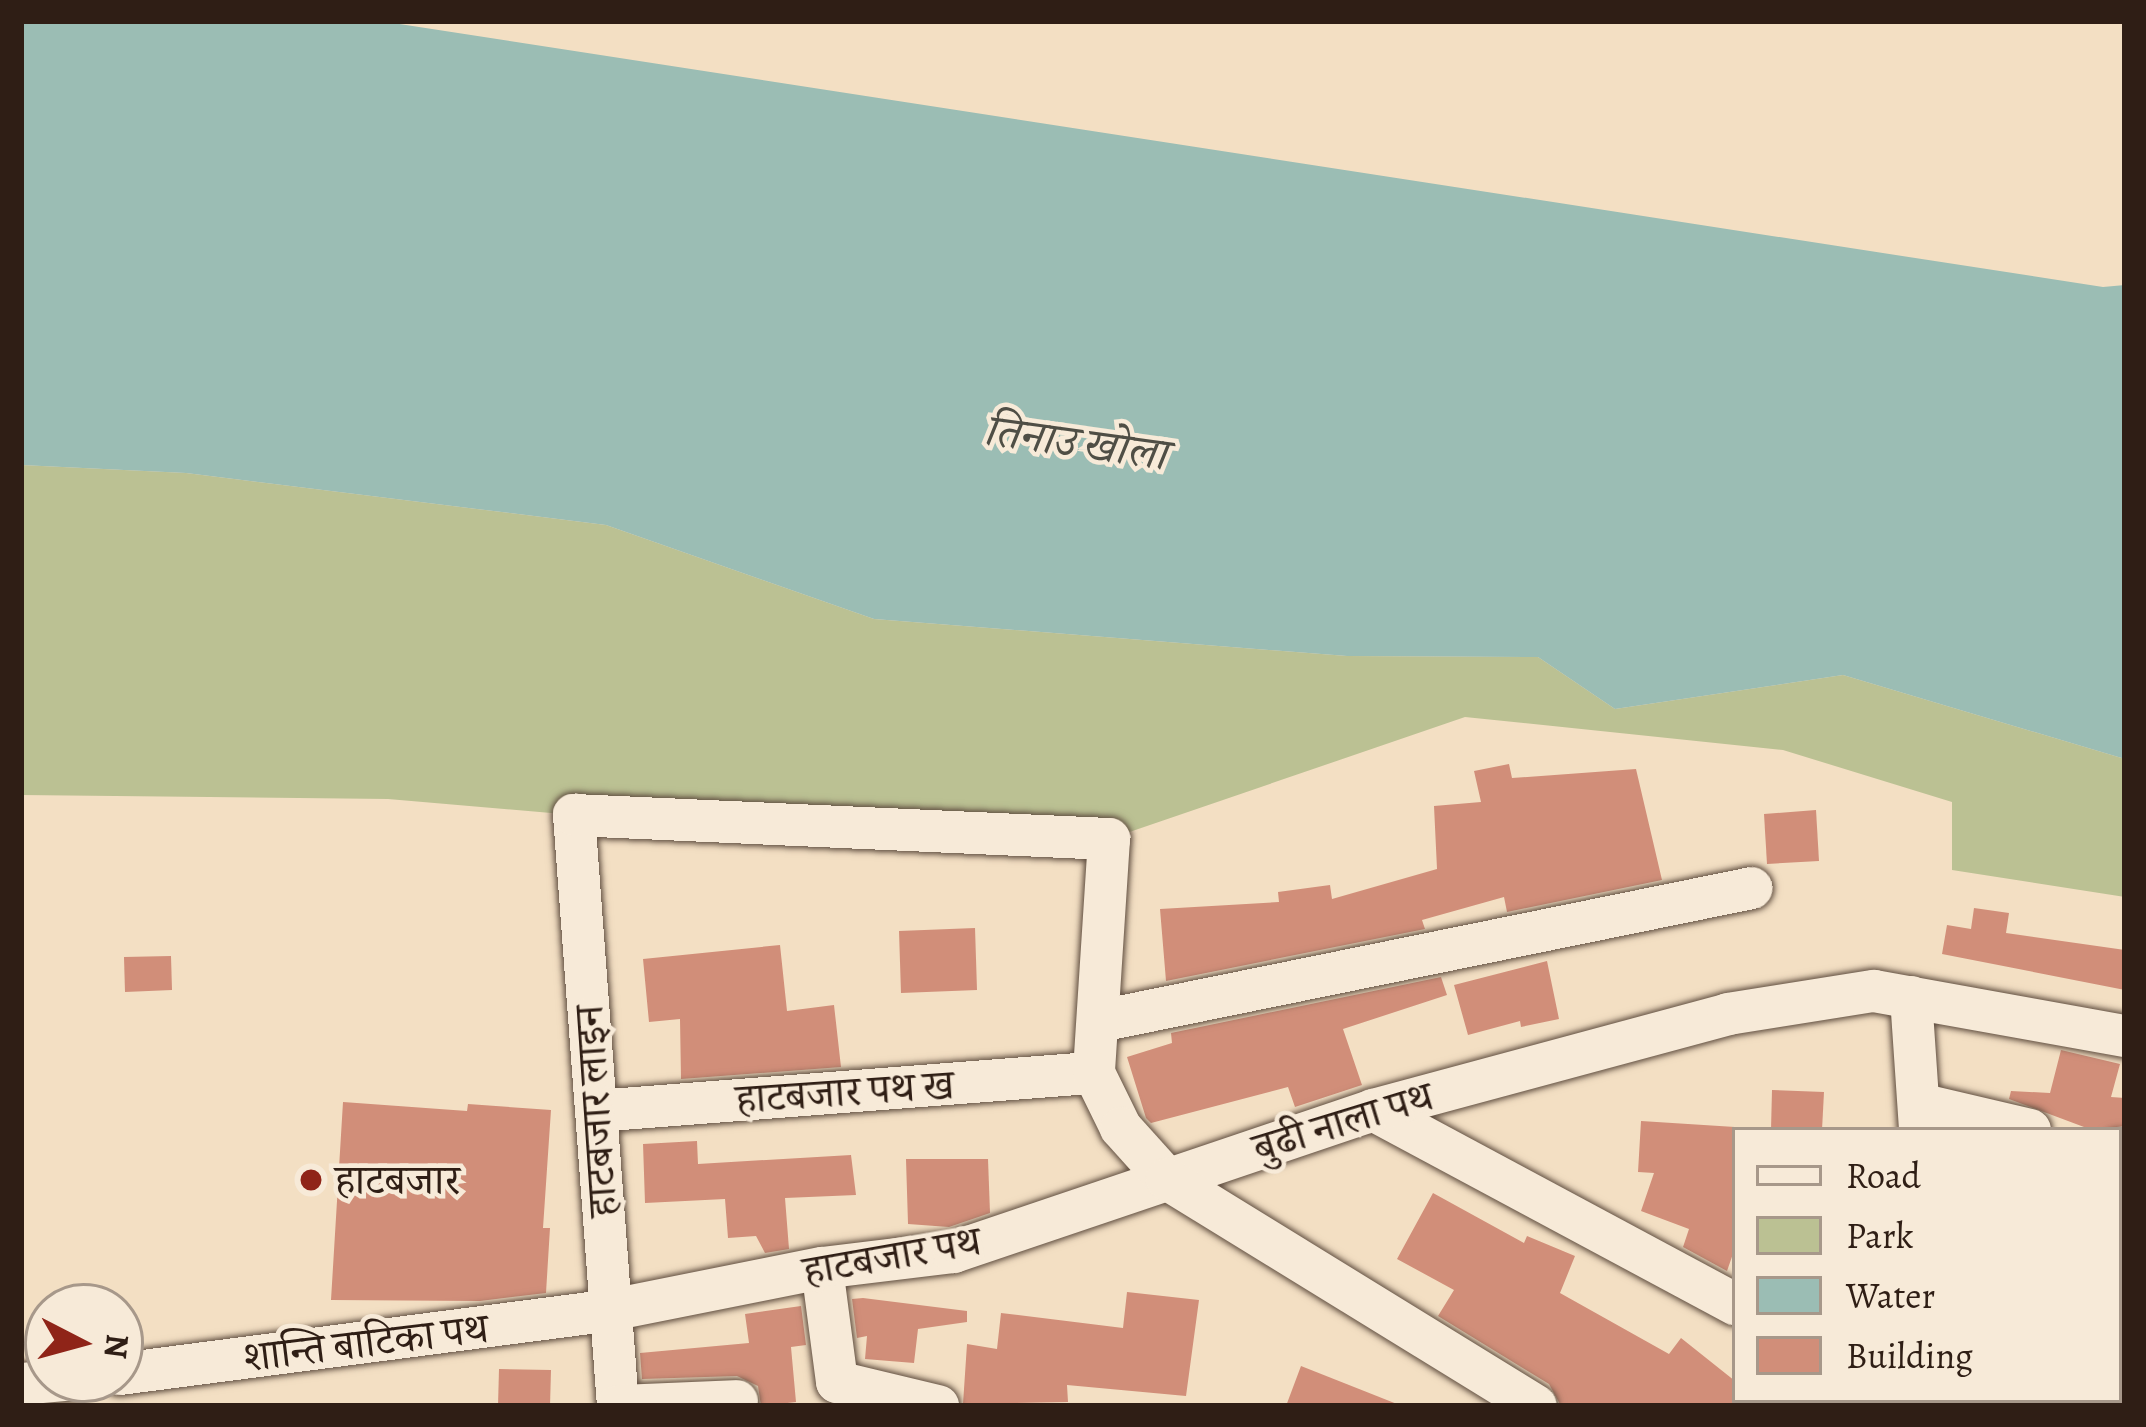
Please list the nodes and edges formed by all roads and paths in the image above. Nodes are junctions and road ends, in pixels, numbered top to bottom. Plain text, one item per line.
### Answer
1 (1752, 888) dead end
2 (1911, 997) junction
3 (1100, 1021) junction
4 (2125, 1036) edge
5 (1094, 1073) junction
6 (1373, 1110) junction
7 (596, 1111) junction
8 (1920, 1117) edge
9 (2005, 1127) edge
10 (1167, 1179) junction
11 (822, 1268) junction
12 (1732, 1302) edge
13 (611, 1310) junction
14 (144, 1371) edge
15 (737, 1400) dead end
16 (1513, 1401) edge
17 (618, 1406) edge
18 (938, 1406) edge

1 - 3 street
2 - 4 street, बुढी नाला पथ
2 - 6 street, बुढी नाला पथ
2 - 8 street
3 - 5 street
3 - 7 street, हाटबजार लाइन
5 - 7 street, हाटबजार पथ ख
5 - 10 street
6 - 10 street, बुढी नाला पथ
6 - 12 street
7 - 13 street, हाटबजार लाइन
8 - 9 street
10 - 11 street, हाटबजार पथ
10 - 16 street, बुढी नाला पथ
11 - 13 street, हाटबजार पथ
11 - 18 street
13 - 14 street, शान्ति बाटिका पथ
13 - 17 street, हाटबजार लाइन
15 - 17 street

